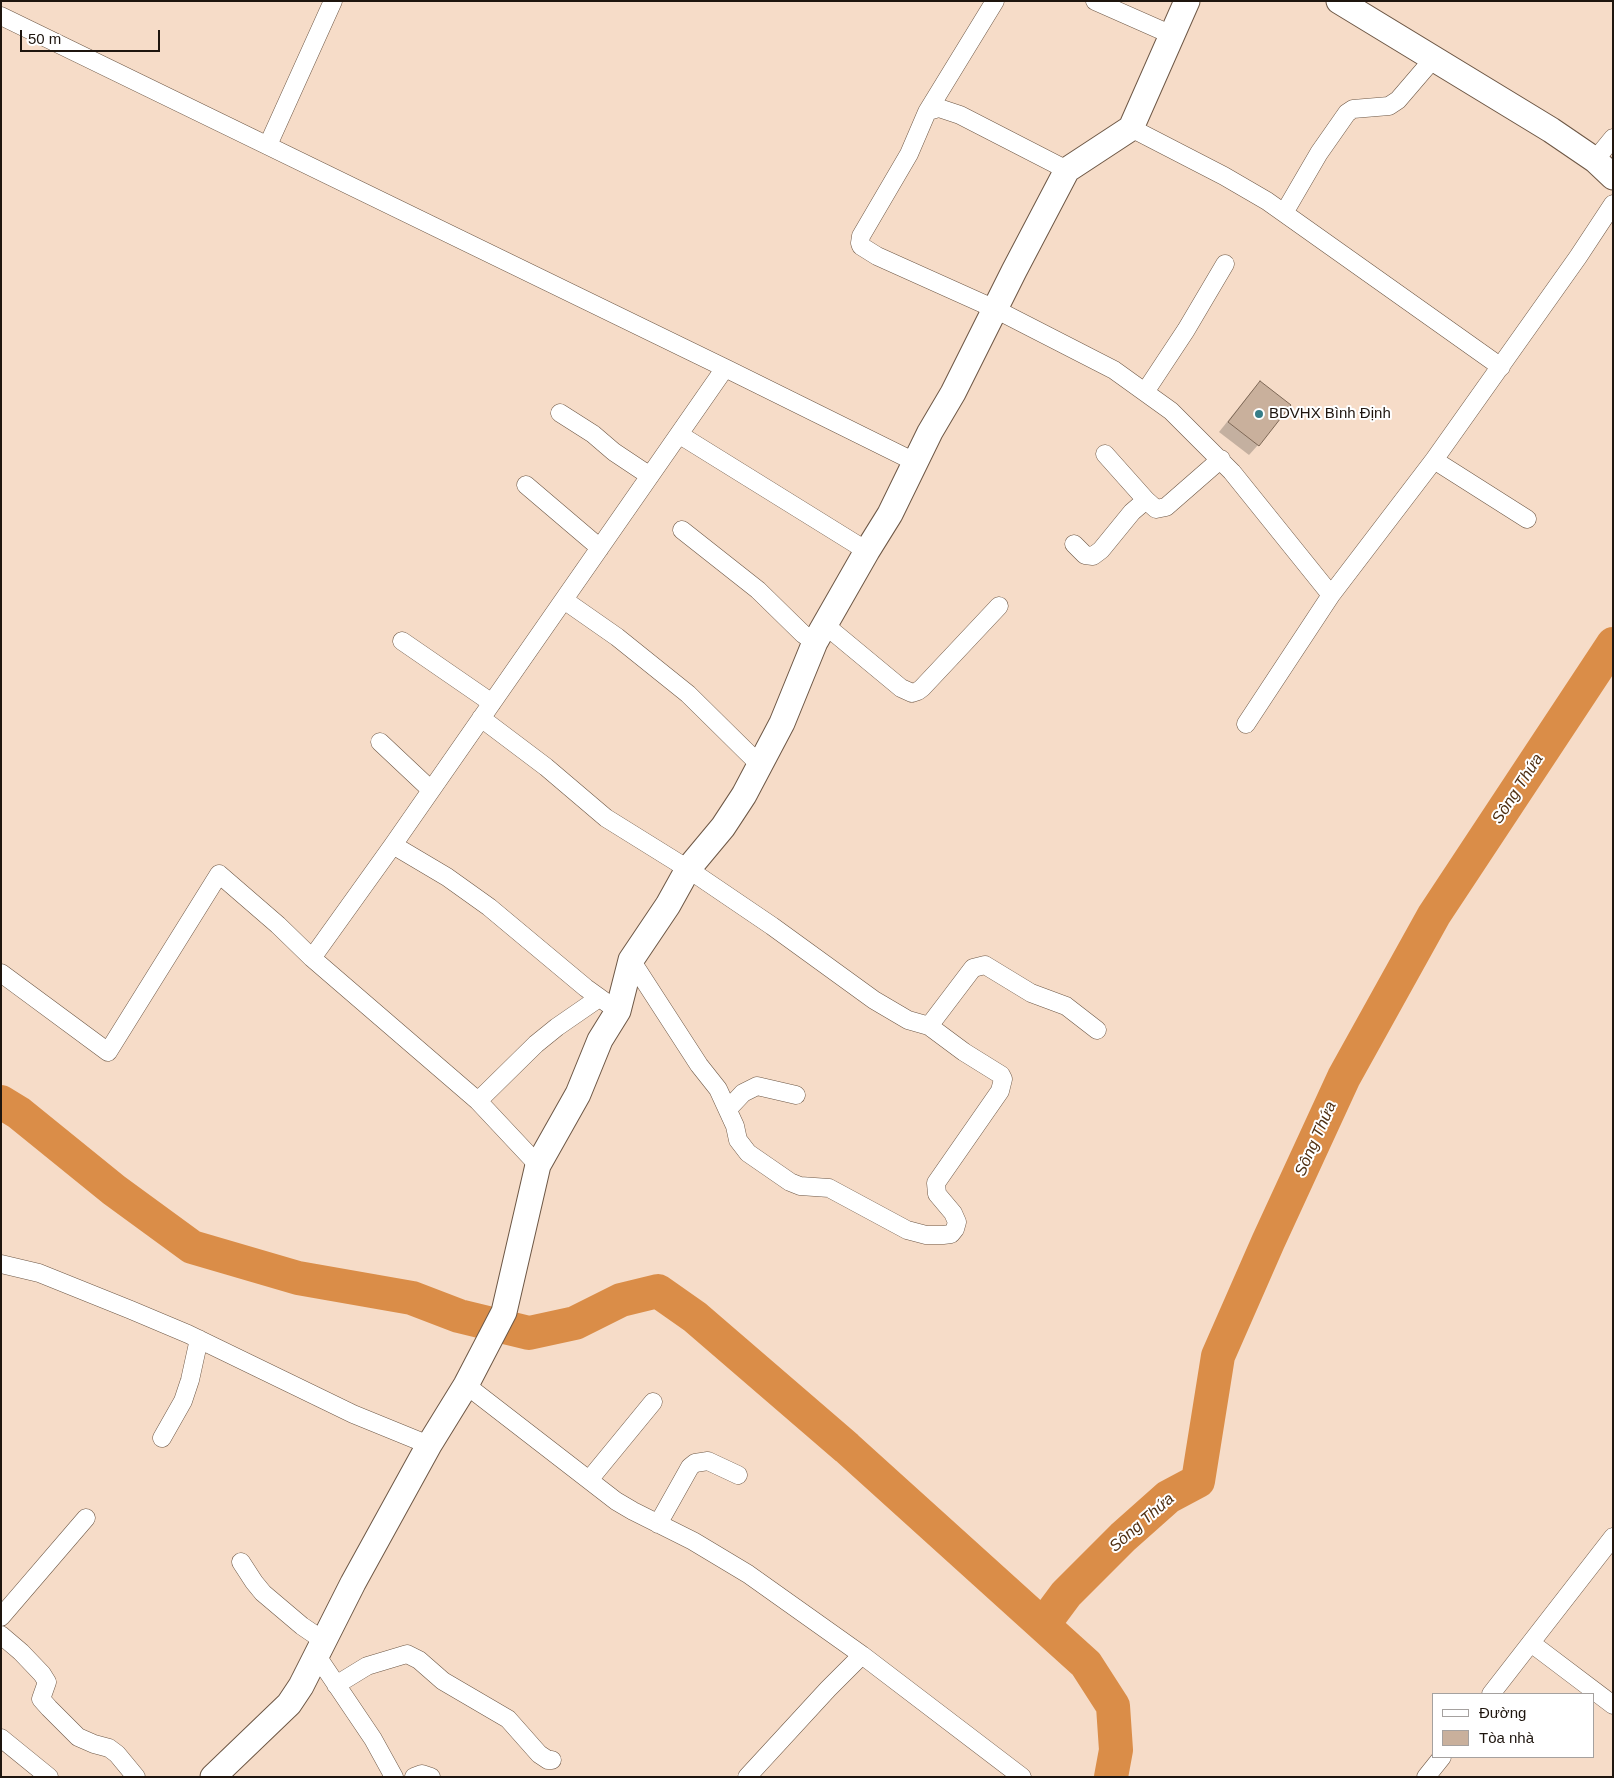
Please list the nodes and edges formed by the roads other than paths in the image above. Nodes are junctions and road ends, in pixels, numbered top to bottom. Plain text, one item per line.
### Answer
1 (332, 1) edge
2 (995, 1) edge
3 (1095, 1) edge
4 (1188, 1) edge
5 (1339, 1) edge
6 (1, 16) edge
7 (1172, 35) junction
8 (1434, 58) junction
9 (927, 112) junction
10 (1131, 128) junction
11 (1613, 138) edge
12 (268, 145) junction
13 (1594, 160) junction
14 (1067, 170) junction
15 (1613, 177) edge
16 (1613, 204) edge
17 (1284, 213) junction
18 (1225, 264) dead end
19 (994, 309) junction
20 (1501, 367) junction
21 (725, 368) junction
22 (1145, 392) junction
23 (560, 413) dead end
24 (680, 435) junction
25 (1105, 454) dead end
26 (1220, 459) junction
27 (1434, 460) junction
28 (915, 462) junction
29 (650, 476) junction
30 (526, 484) dead end
31 (1146, 500) junction
32 (1527, 519) dead end
33 (682, 530) dead end
34 (1074, 544) dead end
35 (600, 548) junction
36 (867, 551) junction
37 (1331, 595) junction
38 (564, 600) junction
39 (999, 606) dead end
40 (820, 634) junction
41 (402, 641) dead end
42 (492, 703) junction
43 (481, 718) junction
44 (1246, 724) dead end
45 (380, 742) dead end
46 (760, 765) junction
47 (431, 790) junction
48 (393, 845) junction
49 (688, 868) junction
50 (312, 958) junction
51 (631, 960) junction
52 (1, 973) edge
53 (608, 1005) junction
54 (929, 1026) junction
55 (1097, 1030) dead end
56 (796, 1094) dead end
57 (478, 1101) junction
58 (728, 1109) junction
59 (538, 1165) junction
60 (1, 1264) edge
61 (199, 1339) junction
62 (466, 1385) junction
63 (653, 1402) dead end
64 (162, 1438) dead end
65 (429, 1445) junction
66 (738, 1475) dead end
67 (589, 1480) junction
68 (86, 1518) dead end
69 (658, 1524) junction
70 (1613, 1537) edge
71 (241, 1562) dead end
72 (1, 1617) edge
73 (1, 1635) edge
74 (1531, 1643) junction
75 (320, 1649) junction
76 (862, 1655) junction
77 (336, 1685) junction
78 (1492, 1693) edge
79 (1613, 1705) edge
80 (1, 1738) edge
81 (1441, 1758) edge
82 (552, 1760) dead end
83 (48, 1777) edge
84 (136, 1777) edge
85 (213, 1777) edge
86 (394, 1777) edge
87 (414, 1777) edge
88 (431, 1777) edge
89 (747, 1777) edge
90 (1022, 1777) edge
91 (1426, 1777) edge

1 - 12 street
2 - 9 street
3 - 7 street
4 - 7 street
5 - 8 street
6 - 12 street
7 - 10 street
8 - 13 street
8 - 17 street
9 - 14 street
9 - 19 street
10 - 14 street
10 - 17 street
11 - 13 street
12 - 21 street
13 - 15 street
14 - 19 street
16 - 20 street
17 - 20 street
18 - 22 street
19 - 22 street
19 - 28 street
20 - 27 street
21 - 24 street
21 - 28 street
22 - 26 street
23 - 29 street
24 - 29 street
24 - 36 street
25 - 31 street
26 - 31 street
26 - 37 street
27 - 32 street
27 - 37 street
28 - 36 street
29 - 35 street
30 - 35 street
31 - 34 street
33 - 40 street
35 - 38 street
36 - 40 street
37 - 44 street
38 - 42 street
38 - 46 street
39 - 40 street
40 - 46 street
41 - 42 street
42 - 43 street
43 - 47 street
43 - 49 street
45 - 47 street
46 - 49 street
47 - 48 street
48 - 50 street
48 - 53 street
49 - 51 street
49 - 54 street
50 - 52 street
50 - 57 street
51 - 53 street
51 - 58 street
53 - 57 street
53 - 59 street
54 - 55 street
54 - 58 street
56 - 58 street
57 - 59 street
59 - 62 street
60 - 61 street
61 - 64 street
61 - 65 street
62 - 65 street
62 - 67 street
63 - 67 street
65 - 75 street
66 - 69 street
67 - 69 street
68 - 72 street
69 - 76 street
70 - 74 street
71 - 75 street
73 - 84 street
74 - 78 street
74 - 79 street
75 - 77 street
75 - 85 street
76 - 89 street
76 - 90 street
77 - 82 street
77 - 86 street
80 - 83 street
81 - 91 street
87 - 88 street

